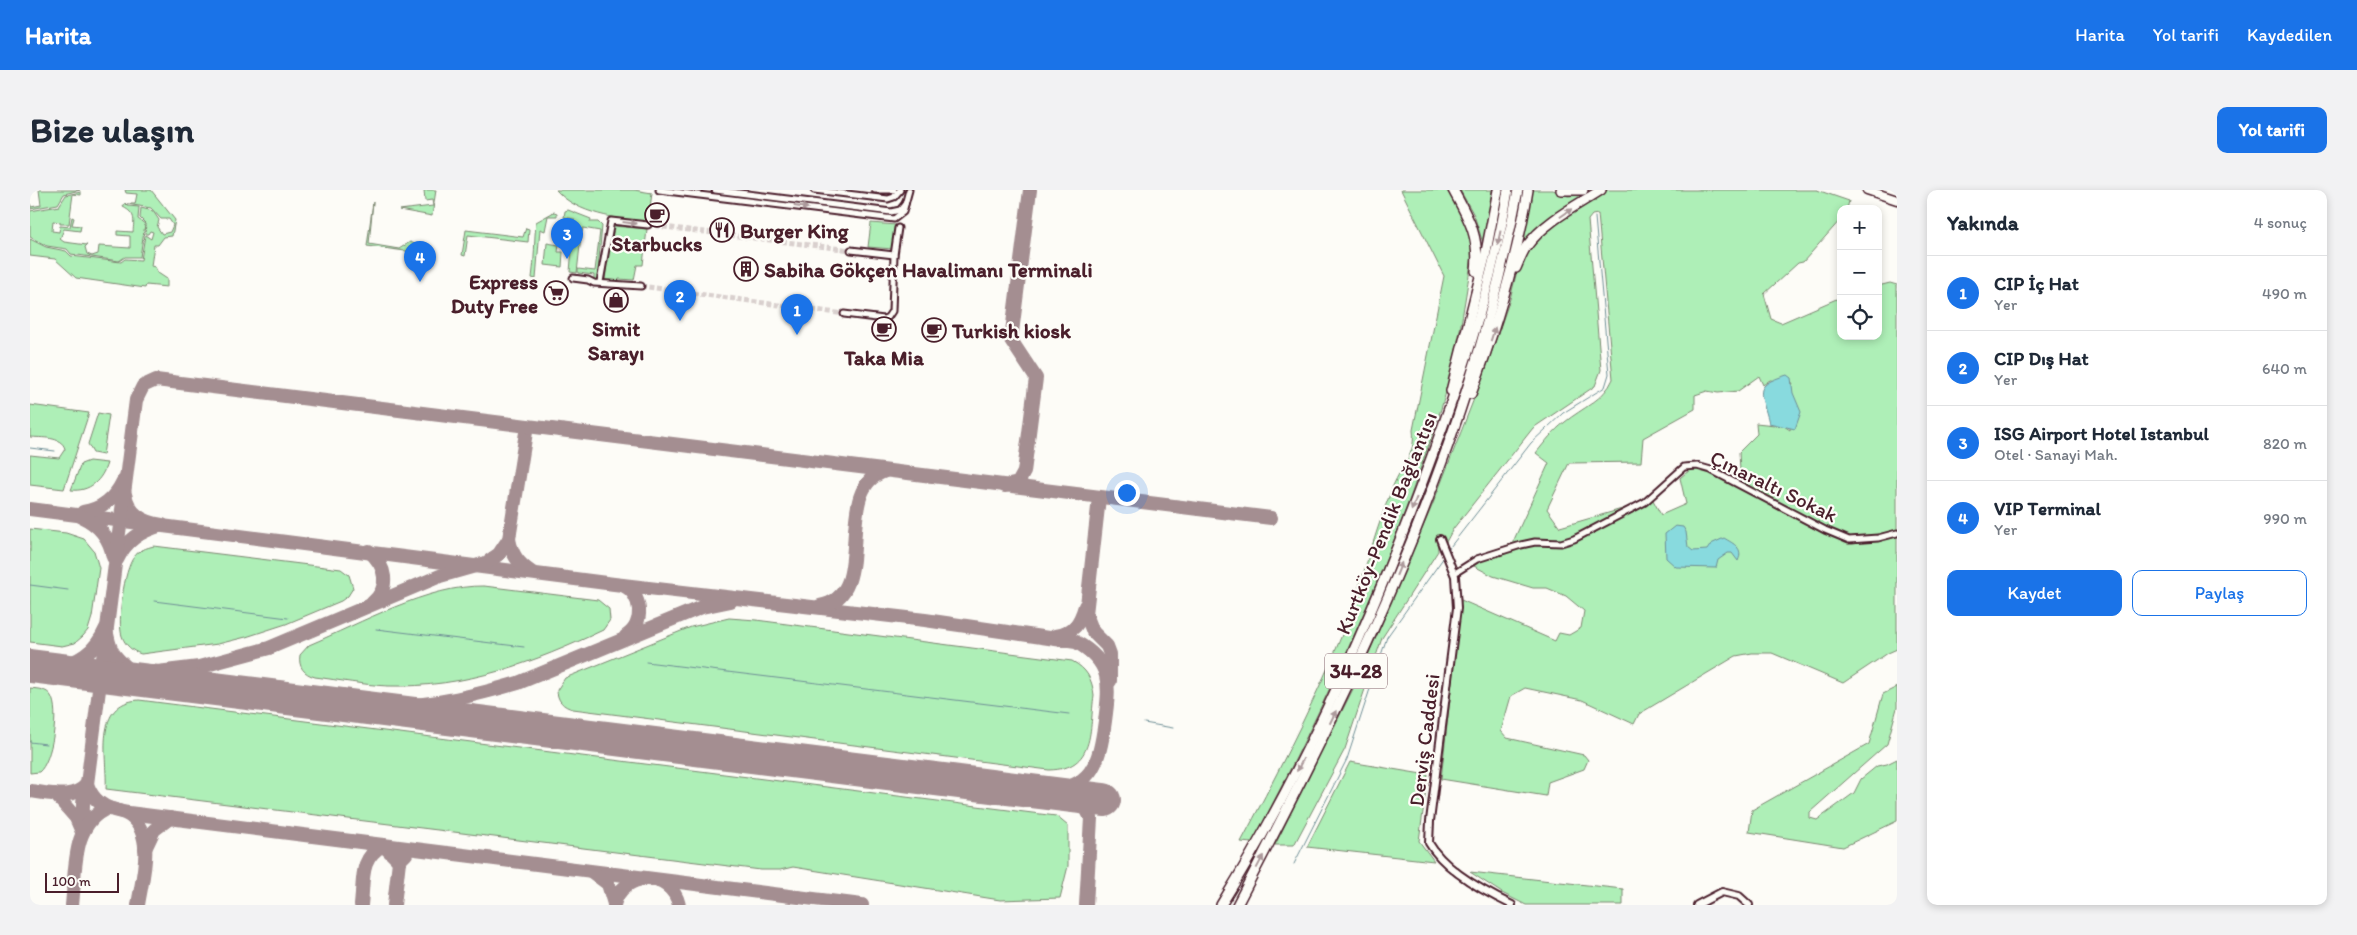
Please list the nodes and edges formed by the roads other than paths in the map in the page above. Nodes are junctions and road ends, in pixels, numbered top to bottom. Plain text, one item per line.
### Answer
1 (658, 190) edge
2 (715, 190) edge
3 (814, 190) edge
4 (875, 190) edge
5 (894, 190) edge
6 (900, 190) edge
7 (909, 190) edge
8 (1453, 190) edge
9 (1498, 190) edge
10 (1508, 190) edge
11 (1518, 190) edge
12 (1528, 190) edge
13 (1561, 190) edge
14 (1583, 190) edge
15 (1601, 190) edge
16 (1867, 190) edge
17 (1897, 200) edge
18 (907, 202) junction
19 (874, 210) junction
20 (869, 216) junction
21 (648, 225) tunnel mouth
22 (898, 228) dead end
23 (851, 250) tunnel mouth
24 (894, 255) junction
25 (573, 278) dead end
26 (600, 282) junction
27 (640, 286) tunnel mouth
28 (1506, 291) junction
29 (1473, 304) junction
30 (844, 314) tunnel mouth
31 (1454, 428) junction
32 (1431, 458) junction
33 (1897, 533) edge
34 (1442, 543) dead end
35 (1454, 573) junction
36 (1221, 905) edge
37 (1237, 905) edge
38 (1512, 905) edge
39 (1697, 905) edge
40 (1749, 905) edge

1 -> 20 street
2 - 19 street
3 - 6 street
4 - 5 street
7 - 18 street
8 - 29 highway
9 - 29 highway
10 -> 32 highway, Kurtköy-Pendik Bağlantısı / 34-28
11 - 31 highway, Kurtköy-Pendik Bağlantısı / 34-28
12 - 28 highway
13 - 14 highway
28 -> 15 highway
16 - 17 highway
18 - 19 street
18 - 20 street
19 - 20 street
26 -> 21 street
22 - 24 street
23 - 24 street
24 - 30 street
25 - 26 street
26 - 27 street
31 -> 28 highway
29 - 32 highway
37 -> 31 highway, Kurtköy-Pendik Bağlantısı / 34-28
32 -> 36 highway, Kurtköy-Pendik Bağlantısı / 34-28
33 - 35 street, Çınaraltı Sokak
34 - 35 street, Derviş Caddesi
35 - 38 street, Derviş Caddesi
39 - 40 street

